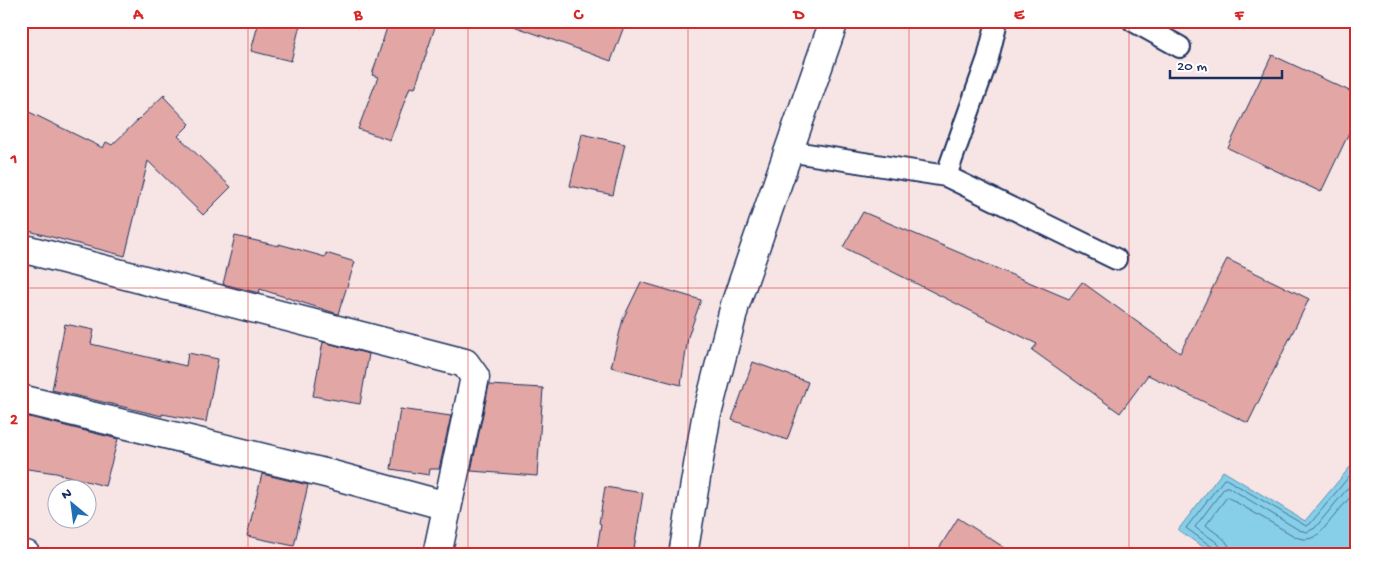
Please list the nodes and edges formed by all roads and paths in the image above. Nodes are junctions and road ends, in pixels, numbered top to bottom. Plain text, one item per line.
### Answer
1 (834, 21) edge
2 (997, 21) edge
3 (1133, 21) edge
4 (1180, 47) dead end
5 (788, 151) junction
6 (946, 176) junction
7 (21, 248) edge
8 (1116, 259) dead end
9 (21, 399) edge
10 (447, 506) junction
11 (21, 554) edge
12 (26, 555) edge
13 (438, 555) edge
14 (683, 555) edge

1 - 5 street
2 - 6 lane
3 - 4 lane
5 - 6 lane
5 - 14 street
6 - 8 lane
7 - 10 street
9 - 10 street
10 - 13 street
11 - 12 street

